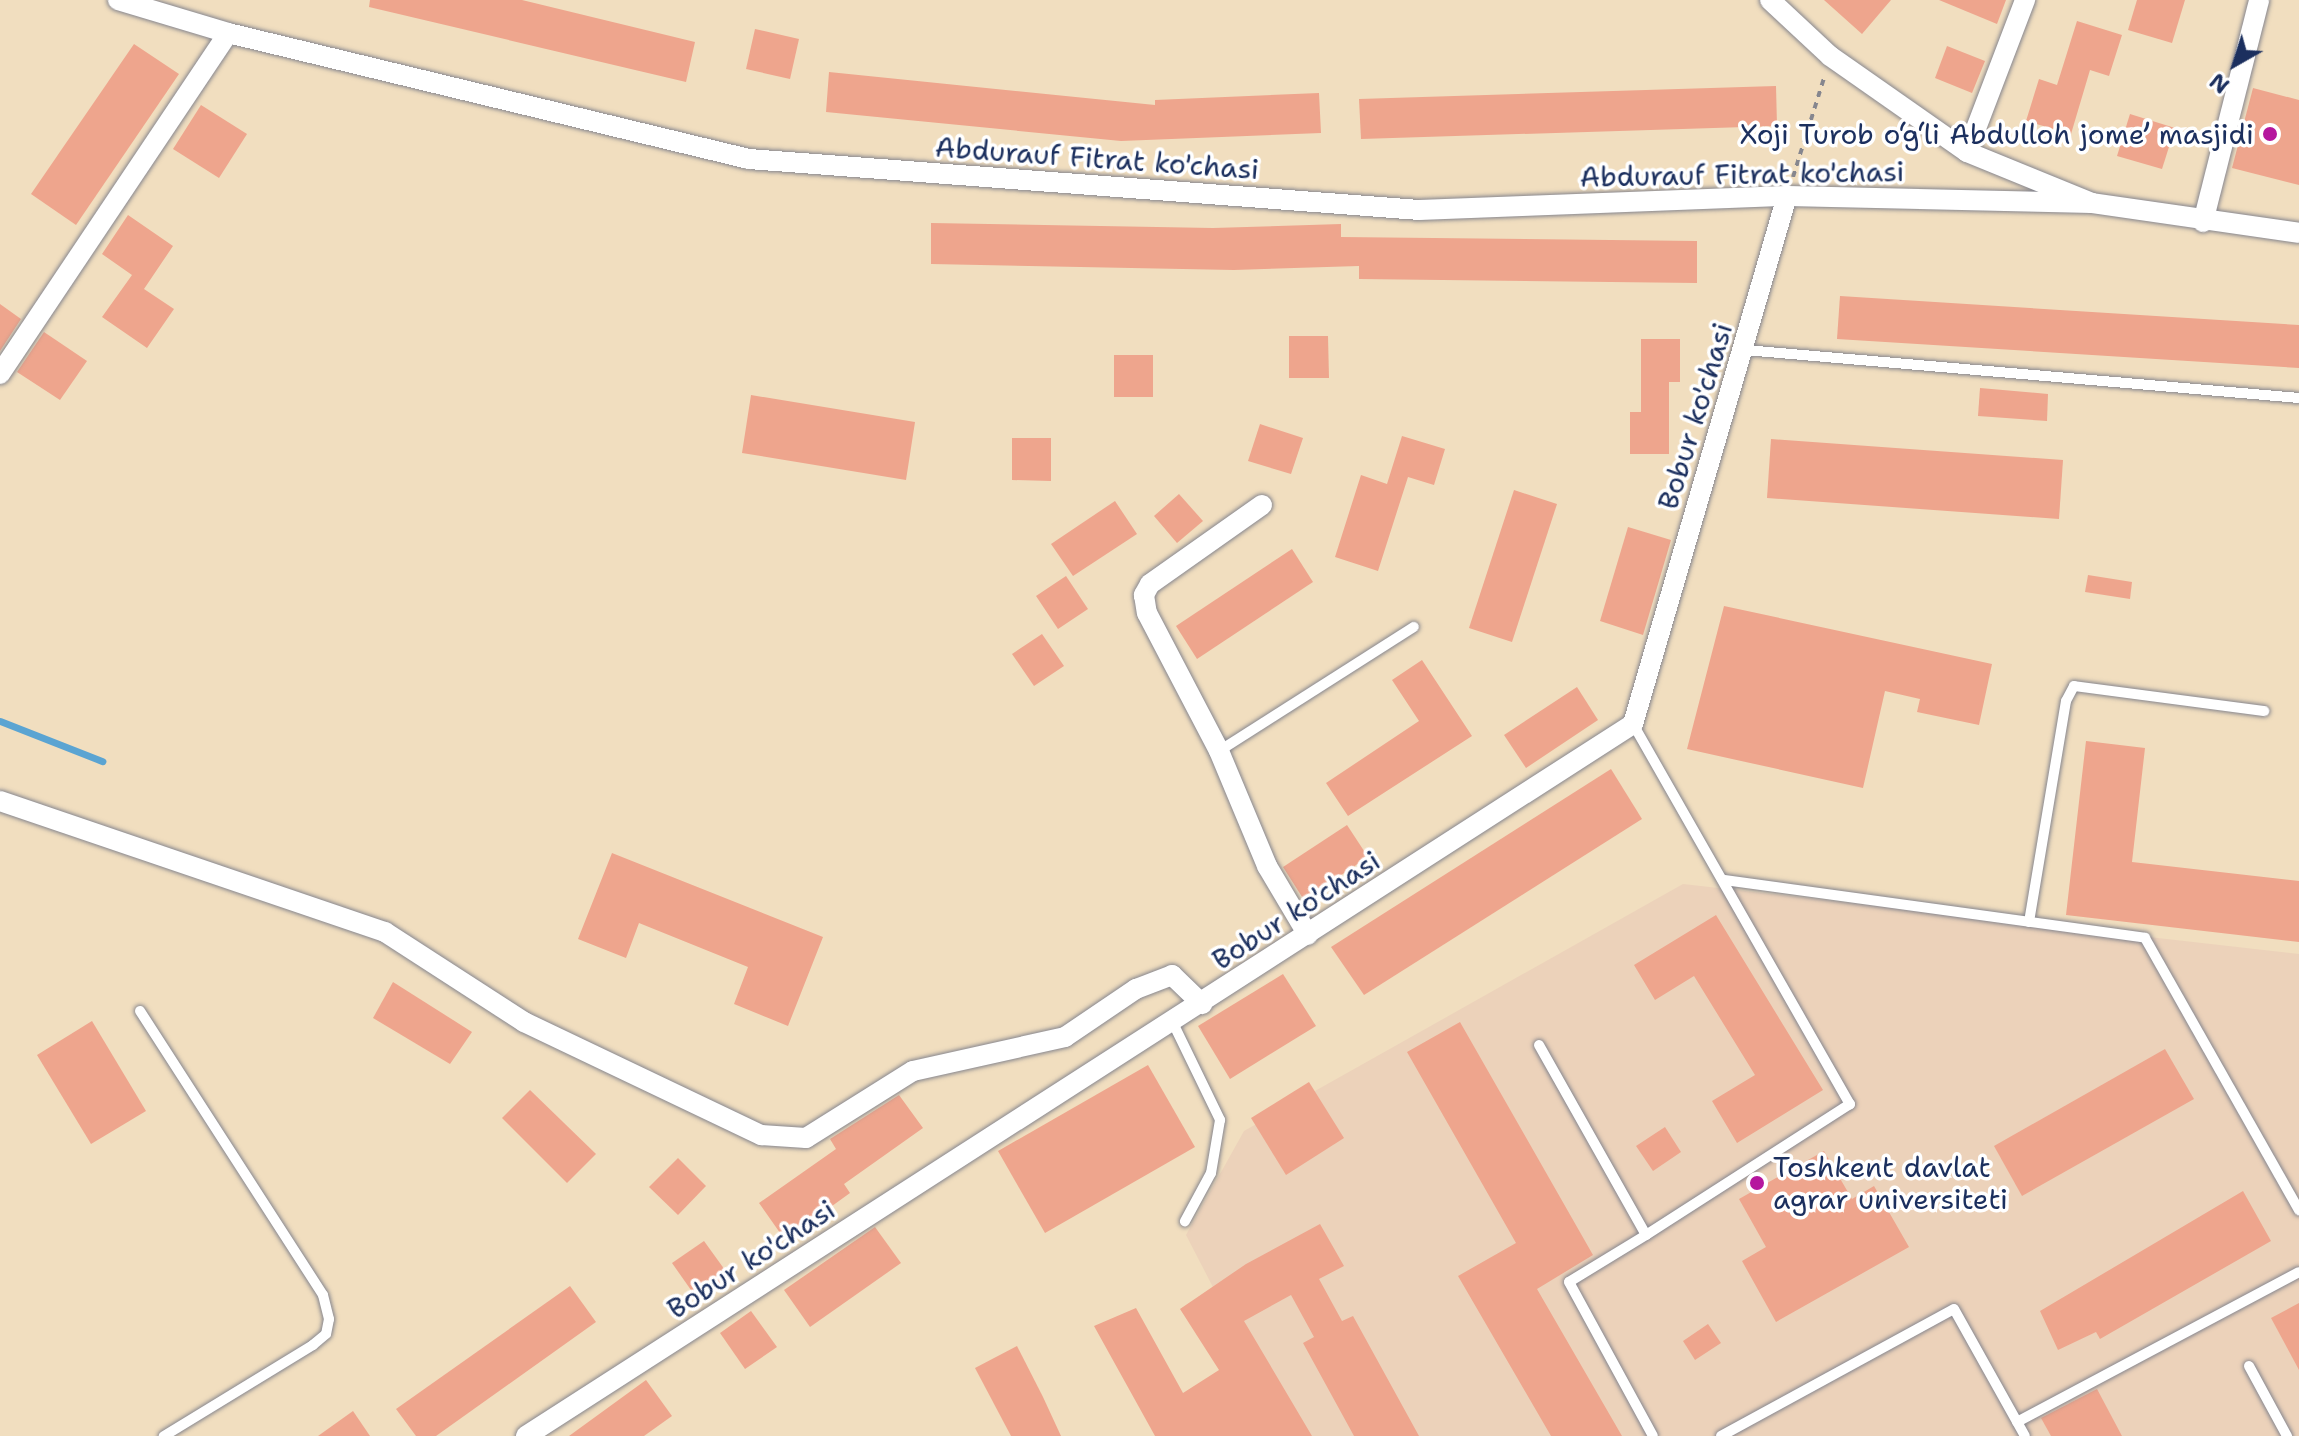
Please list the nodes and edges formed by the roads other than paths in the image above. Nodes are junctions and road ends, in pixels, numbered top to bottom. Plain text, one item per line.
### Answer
1 (118, 0) edge
2 (1770, 0) edge
3 (2025, 0) edge
4 (2259, 0) edge
5 (228, 33) junction
6 (1967, 152) junction
7 (1787, 196) junction
8 (2092, 203) junction
9 (2203, 222) junction
10 (2299, 233) edge
11 (1745, 350) junction
12 (0, 374) edge
13 (2299, 398) edge
14 (1262, 505) dead end
15 (1414, 627) dead end
16 (2264, 711) dead end
17 (1633, 724) junction
18 (1219, 751) junction
19 (0, 801) edge
20 (1724, 880) junction
21 (2029, 922) junction
22 (1308, 935) junction
23 (1202, 1004) junction
24 (140, 1011) dead end
25 (1173, 1023) junction
26 (1539, 1045) dead end
27 (2299, 1210) edge
28 (1185, 1221) dead end
29 (1646, 1235) junction
30 (2299, 1272) edge
31 (2249, 1366) dead end
32 (2017, 1422) junction
33 (164, 1436) edge
34 (526, 1436) edge
35 (1653, 1436) edge
36 (1721, 1436) edge
37 (2025, 1436) edge
38 (2287, 1436) edge

1 - 5 street, Abdurauf Fitrat ko'chasi
2 - 6 street
3 - 6 street
4 - 9 street
5 - 7 street, Abdurauf Fitrat ko'chasi
5 - 12 street
6 - 8 street
7 - 8 street, Abdurauf Fitrat ko'chasi
7 - 11 street, Bobur ko'chasi
8 - 9 street
9 - 10 street
11 - 13 lane
11 - 17 street, Bobur ko'chasi
14 - 18 street
15 - 18 lane
16 - 21 lane
17 - 20 lane
17 - 22 street, Bobur ko'chasi
18 - 22 street
19 - 23 street
20 - 21 lane
20 - 29 lane
21 - 27 lane
22 - 23 street, Bobur ko'chasi
23 - 25 street, Bobur ko'chasi
24 - 33 lane
25 - 28 lane
25 - 34 street, Bobur ko'chasi
26 - 29 lane
29 - 35 lane
30 - 32 lane
31 - 38 lane
32 - 36 lane
32 - 37 lane

